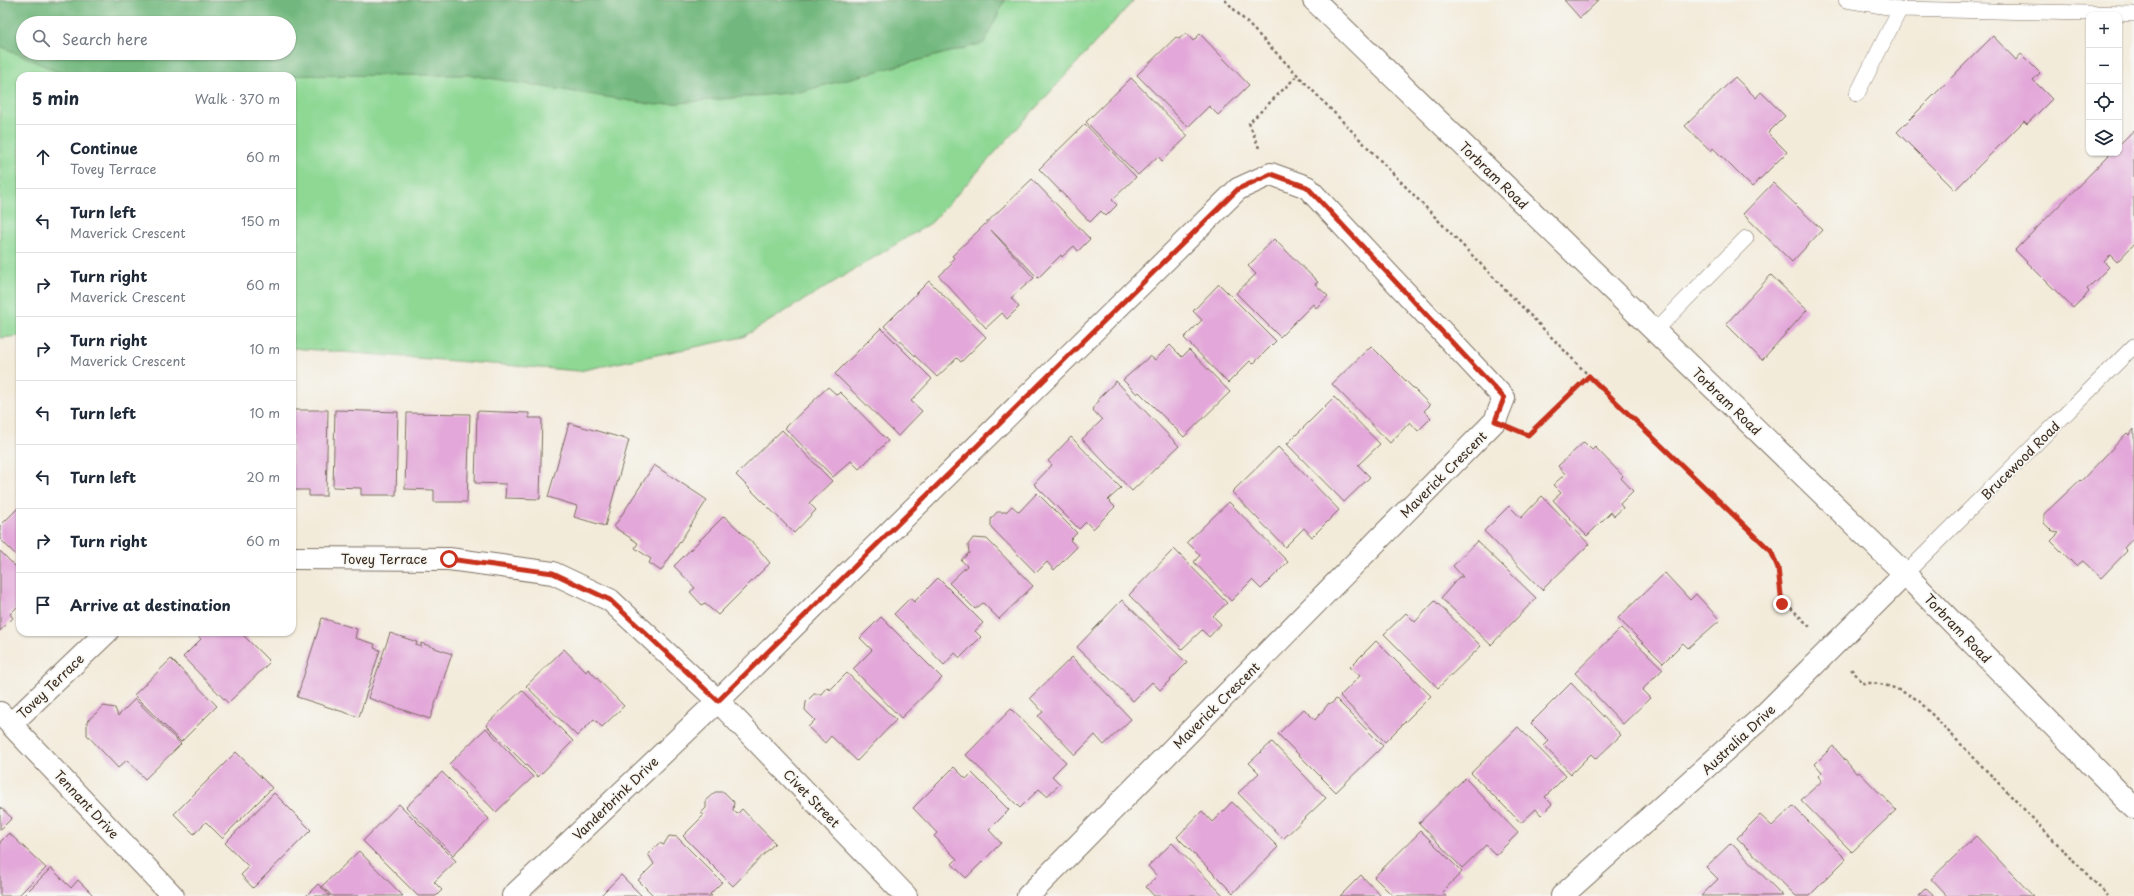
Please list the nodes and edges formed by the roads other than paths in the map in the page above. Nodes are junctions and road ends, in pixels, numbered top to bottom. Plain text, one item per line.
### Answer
1 (1314, 0) edge
2 (1846, 0) edge
3 (1900, 9) junction
4 (2134, 14) edge
5 (1857, 94) dead end
6 (1746, 238) dead end
7 (1655, 331) junction
8 (2134, 346) edge
9 (296, 558) edge
10 (1905, 574) junction
11 (101, 636) edge
12 (718, 701) junction
13 (5, 719) edge
14 (2134, 808) edge
15 (173, 896) edge
16 (513, 896) edge
17 (906, 896) edge
18 (1028, 896) edge
19 (1562, 896) edge

1 - 7 street, Torbram Road
2 - 3 lane
3 - 4 lane
3 - 5 lane
6 - 7 lane
7 - 10 street, Torbram Road
8 - 10 lane, Brucewood Road
9 - 12 street, Tovey Terrace
10 - 14 street, Torbram Road
10 - 19 street, Australia Drive
11 - 13 street, Tovey Terrace
12 - 16 street, Vanderbrink Drive
12 - 17 street, Civet Street
12 - 18 street, Maverick Crescent
13 - 15 street, Tennant Drive

